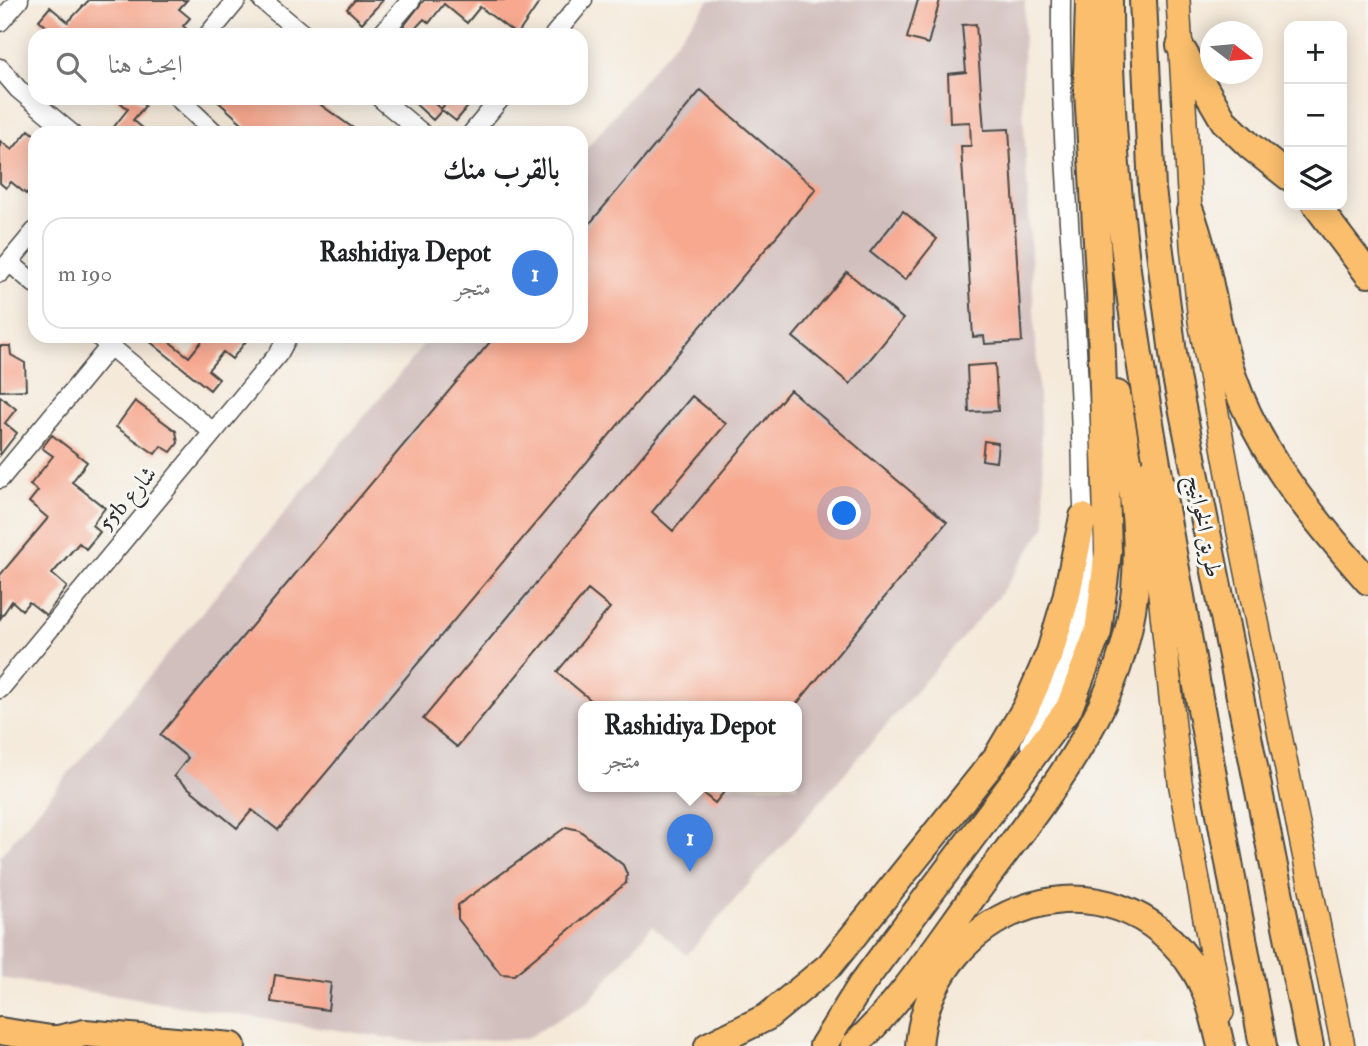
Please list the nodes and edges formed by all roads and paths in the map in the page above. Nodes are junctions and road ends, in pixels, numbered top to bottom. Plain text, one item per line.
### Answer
1 (19, 0) edge
2 (237, 0) edge
3 (262, 0) edge
4 (411, 0) edge
5 (583, 0) edge
6 (1061, 0) edge
7 (1088, 0) edge
8 (1109, 0) edge
9 (1143, 0) edge
10 (1178, 0) edge
11 (0, 22) edge
12 (214, 28) edge
13 (296, 28) edge
14 (387, 28) edge
15 (560, 28) edge
16 (1180, 46) junction
17 (0, 68) edge
18 (0, 78) edge
19 (18, 89) junction
20 (28, 97) edge
21 (37, 105) edge
22 (185, 105) edge
23 (388, 105) edge
24 (495, 105) edge
25 (63, 126) edge
26 (208, 126) edge
27 (414, 126) edge
28 (478, 126) edge
29 (1284, 173) edge
30 (1320, 210) edge
31 (1190, 211) junction
32 (28, 239) edge
33 (5, 267) edge
34 (1368, 274) edge
35 (28, 280) edge
36 (1100, 292) junction
37 (102, 343) edge
38 (106, 343) edge
39 (285, 343) edge
40 (213, 432) junction
41 (1153, 443) junction
42 (0, 479) edge
43 (1083, 517) junction
44 (1368, 581) edge
45 (0, 689) edge
46 (1008, 792) junction
47 (0, 1031) edge
48 (54, 1040) junction
49 (93, 1046) edge
50 (232, 1046) edge
51 (708, 1046) edge
52 (823, 1046) edge
53 (854, 1046) edge
54 (919, 1046) edge
55 (1221, 1046) edge
56 (1228, 1046) edge
57 (1263, 1046) edge
58 (1310, 1046) edge
59 (1343, 1046) edge

1 - 11 street
2 - 12 street
3 - 13 street
4 - 14 street
5 - 15 street
6 - 43 street
7 - 36 highway
8 - 41 highway, طريق الخوانيج
9 - 58 highway, طريق الخوانيج
10 - 16 main road
16 - 29 highway
16 - 31 main road
17 - 19 street
18 - 19 street
19 - 20 street
21 - 25 street
22 - 26 street
23 - 27 street
24 - 28 street
30 - 34 highway
31 - 44 highway
31 - 59 main road
32 - 33 street
33 - 35 street
36 - 46 highway
36 - 53 highway
37 - 42 street
38 - 40 street
39 - 40 street, 55b شارع
40 - 45 street, 55b شارع
41 - 56 main road
41 - 57 highway, طريق الخوانيج
43 - 46 street
43 - 51 highway
46 - 52 highway
47 - 48 highway
48 - 49 highway
48 - 50 highway
54 - 55 highway

